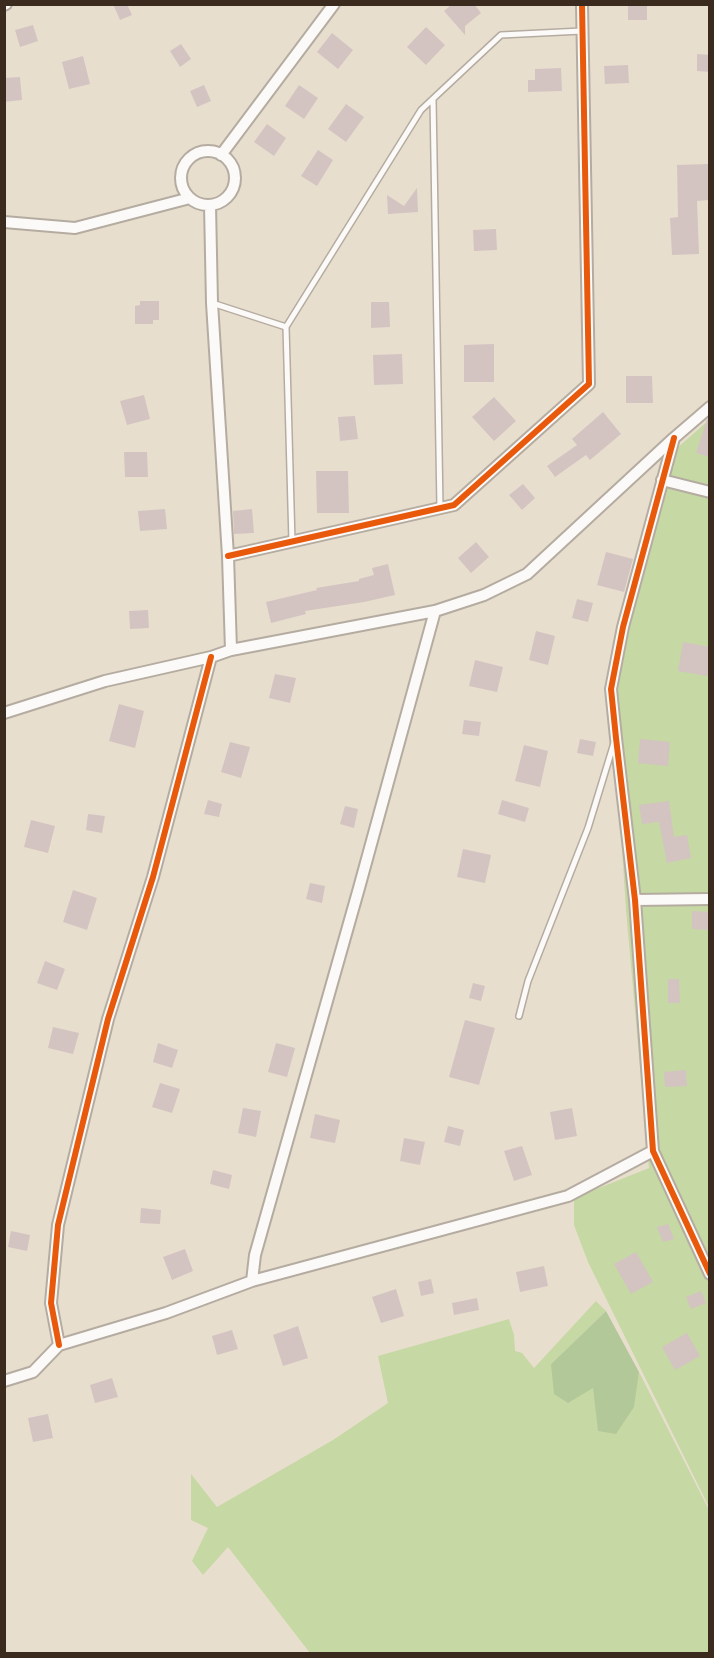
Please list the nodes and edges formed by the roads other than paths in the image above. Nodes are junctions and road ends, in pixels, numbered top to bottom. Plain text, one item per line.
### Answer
1 (334, 4) edge
2 (582, 4) edge
3 (583, 31) junction
4 (433, 99) junction
5 (221, 155) junction
6 (190, 198) junction
7 (210, 205) junction
8 (4, 222) edge
9 (212, 303) junction
10 (286, 327) junction
11 (710, 407) edge
12 (674, 438) junction
13 (662, 480) junction
14 (710, 492) edge
15 (440, 508) junction
16 (292, 542) junction
17 (228, 556) junction
18 (435, 611) junction
19 (231, 650) junction
20 (211, 657) junction
21 (4, 713) edge
22 (616, 738) junction
23 (710, 899) edge
24 (635, 900) junction
25 (519, 1016) dead end
26 (652, 1151) junction
27 (710, 1274) edge
28 (252, 1281) junction
29 (59, 1345) junction
30 (4, 1381) edge

1 - 5 street
2 - 3 street
3 - 4 lane
3 - 15 street
4 - 10 lane
4 - 15 lane
5 - 6 street
5 - 7 street
6 - 7 street
6 - 8 street
7 - 9 street
9 - 10 lane
9 - 17 street
10 - 16 lane
11 - 12 street
12 - 13 street
12 - 18 street
13 - 14 street
13 - 22 street
15 - 16 street
16 - 17 street
17 - 19 street
18 - 19 street
18 - 28 street
19 - 20 street
20 - 21 street
20 - 29 street
22 - 24 street
22 - 25 lane
23 - 24 street
24 - 26 street
26 - 27 street
26 - 28 street
28 - 29 street
29 - 30 street

